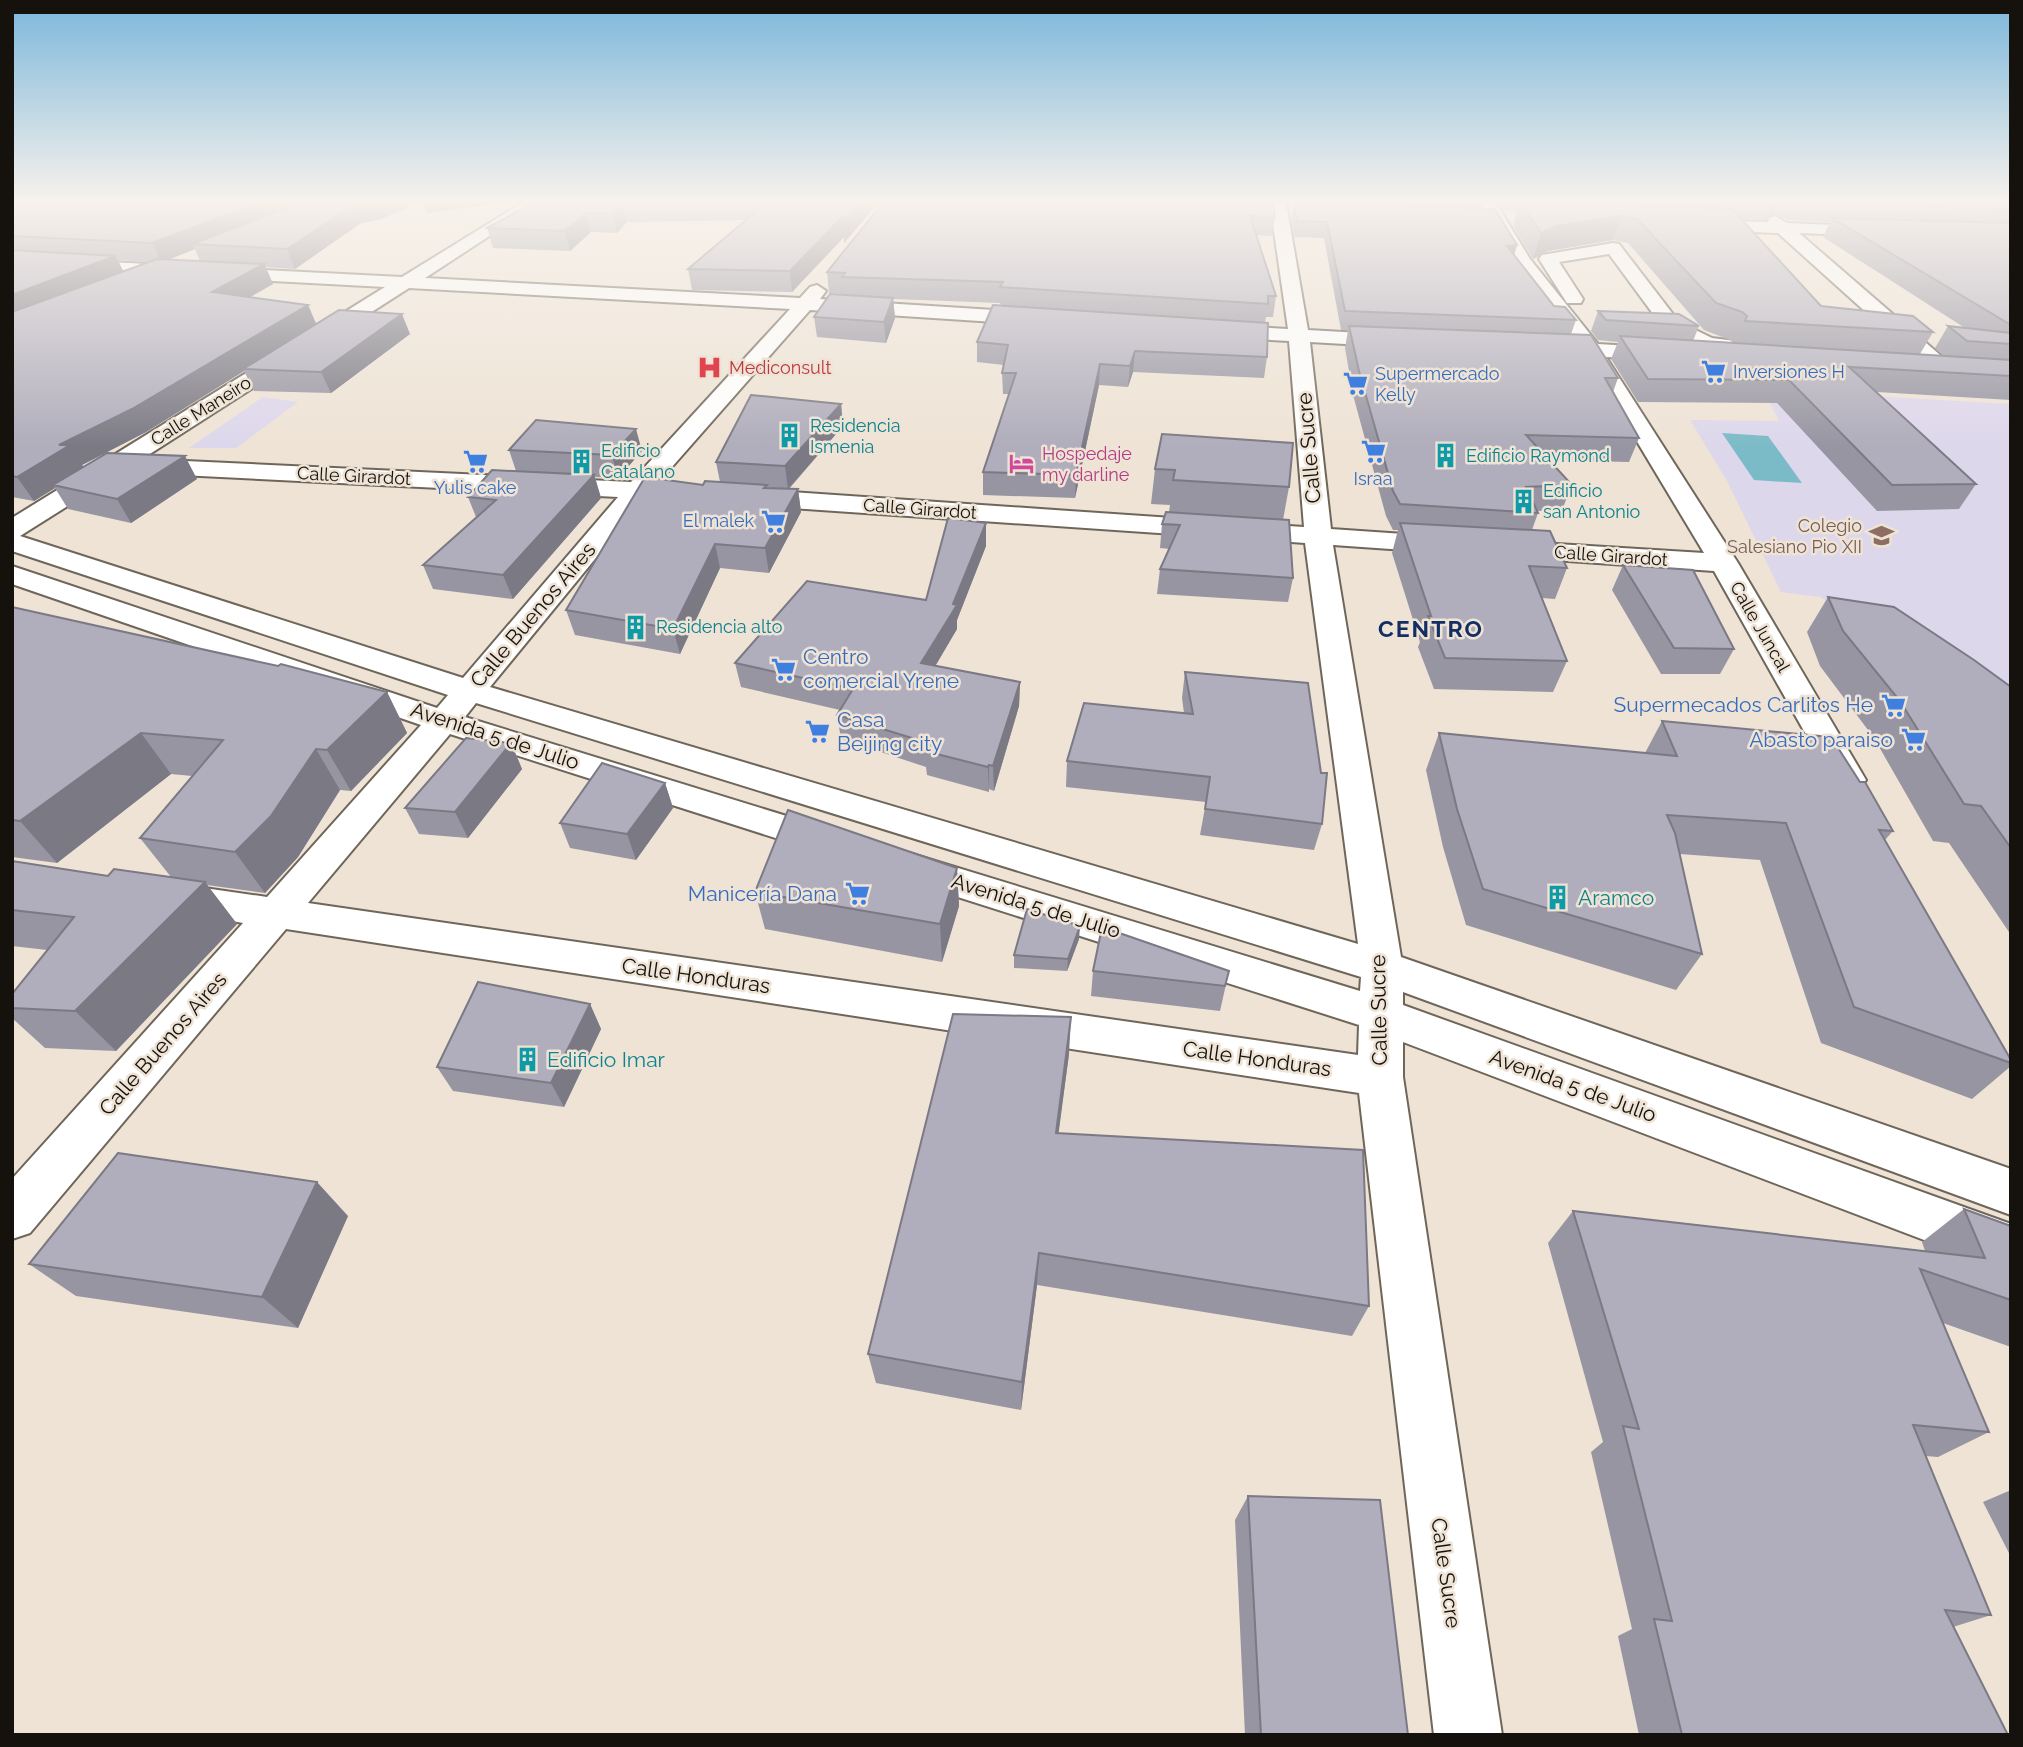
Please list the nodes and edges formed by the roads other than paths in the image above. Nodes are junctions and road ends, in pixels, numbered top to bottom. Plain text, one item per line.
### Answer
1 (403, 284) edge
2 (129, 285) edge
3 (414, 285) edge
4 (823, 285) edge
5 (1291, 285) edge
6 (1545, 285) edge
7 (1565, 285) edge
8 (1644, 285) edge
9 (1848, 285) edge
10 (120, 288) edge
11 (807, 304) junction
12 (1067, 321) edge
13 (1646, 325) edge
14 (1672, 326) junction
15 (1203, 330) edge
16 (1299, 337) junction
17 (1593, 337) junction
18 (1410, 341) edge
19 (1522, 346) edge
20 (1919, 371) edge
21 (1946, 372) junction
22 (1972, 374) edge
23 (116, 465) junction
24 (639, 489) junction
25 (12, 530) edge
26 (1318, 537) junction
27 (12, 542) edge
28 (1724, 563) junction
29 (12, 574) edge
30 (469, 691) junction
31 (443, 721) junction
32 (1860, 802) edge
33 (131, 891) edge
34 (276, 914) junction
35 (1382, 967) junction
36 (1381, 1015) junction
37 (1380, 1077) junction
38 (2011, 1192) edge
39 (12, 1216) edge
40 (2011, 1249) edge
41 (1468, 1735) edge

1 - 23 street, Calle Maneiro
2 - 10 street
3 - 11 street
4 - 11 street, Calle Buenos Aires
5 - 16 street, Calle Sucre
6 - 17 street, Calle Juncal
7 - 17 street
8 - 14 street
9 - 21 street
11 - 12 street
11 - 24 street, Calle Buenos Aires
13 - 14 street
14 - 17 street
15 - 16 street
16 - 18 street
16 - 26 street, Calle Sucre
17 - 19 street
17 - 28 street, Calle Juncal
20 - 21 street
21 - 22 street
23 - 24 street, Calle Girardot
23 - 25 street, Calle Maneiro
24 - 26 street, Calle Girardot
24 - 30 street, Calle Buenos Aires
26 - 28 street, Calle Girardot
26 - 35 street, Calle Sucre
27 - 30 street, Avenida 5 de Julio
28 - 32 street, Calle Juncal
29 - 31 street, Avenida 5 de Julio
30 - 31 street, Calle Buenos Aires
30 - 35 street, Avenida 5 de Julio
31 - 34 street, Calle Buenos Aires
31 - 36 street, Avenida 5 de Julio
33 - 34 street, Calle Honduras
34 - 37 street, Calle Honduras
34 - 39 street, Calle Buenos Aires
35 - 36 street, Calle Sucre
35 - 38 street, Avenida 5 de Julio
36 - 37 street, Calle Sucre
36 - 40 street, Avenida 5 de Julio
37 - 41 street, Calle Sucre

